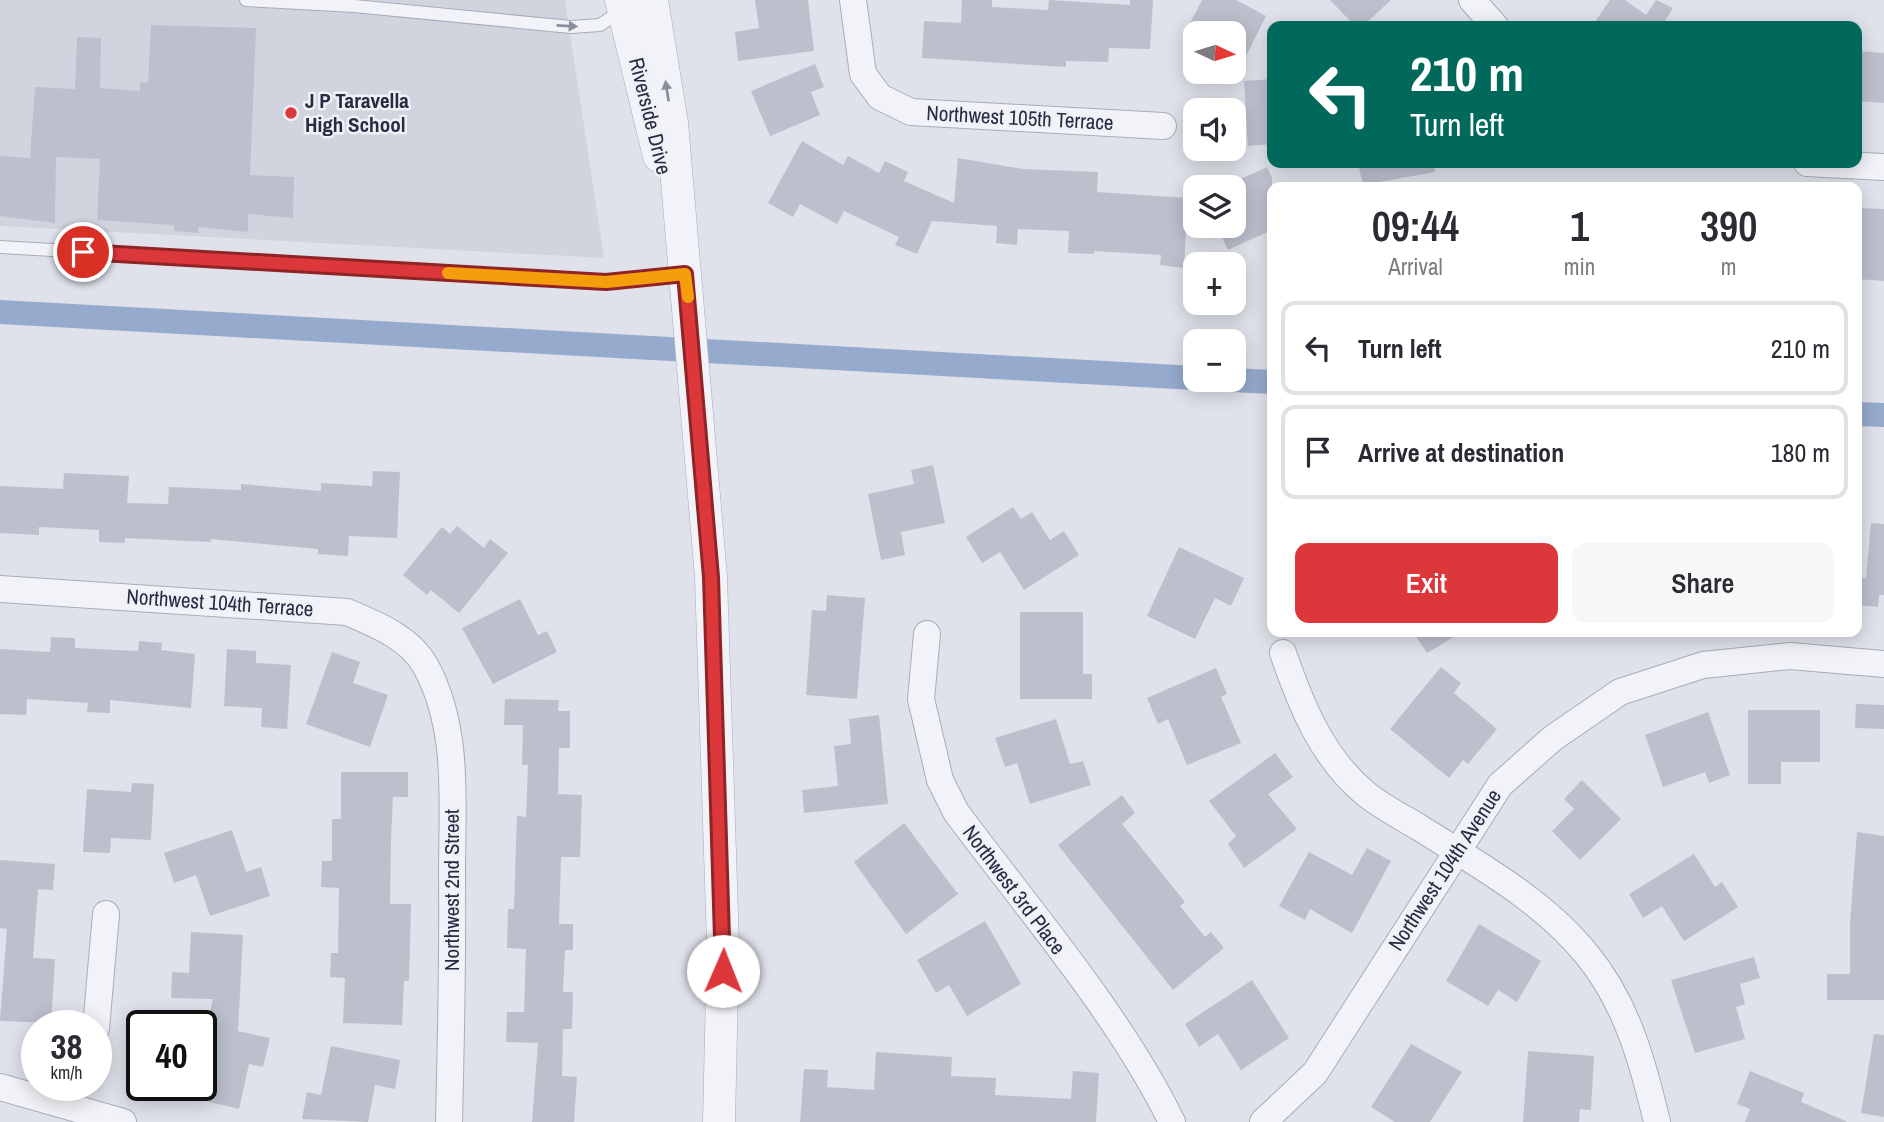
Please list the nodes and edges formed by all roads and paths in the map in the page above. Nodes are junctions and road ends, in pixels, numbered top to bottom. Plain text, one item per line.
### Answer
1 (246, 0) edge
2 (853, 0) edge
3 (1472, 0) edge
4 (632, 2) edge
5 (354, 3) edge
6 (1491, 21) edge
7 (1163, 126) dead end
8 (1862, 166) edge
9 (1884, 167) edge
10 (0, 247) edge
11 (687, 289) junction
12 (0, 589) edge
13 (927, 634) dead end
14 (1283, 653) dead end
15 (423, 662) joint
16 (1884, 664) edge
17 (1457, 851) junction
18 (106, 914) dead end
19 (98, 1010) edge
20 (0, 1087) edge
21 (21, 1089) edge
22 (87, 1101) edge
23 (123, 1122) edge
24 (449, 1122) edge
25 (719, 1122) edge
26 (1172, 1122) edge
27 (1263, 1122) edge
28 (1657, 1122) edge

1 - 5 lane
2 - 7 street, Northwest 105th Terrace
3 - 6 street
5 -> 4 lane
4 - 11 street, Riverside Drive
8 - 9 street
10 - 11 lane
11 - 25 street, Riverside Drive
12 - 15 street, Northwest 104th Terrace
13 - 26 street, Northwest 3rd Place
14 - 17 street
15 - 24 street, Northwest 2nd Street
16 - 17 street, Northwest 104th Avenue
17 - 27 street, Northwest 104th Avenue
17 - 28 street
18 - 19 street
20 - 21 street
22 - 23 street

